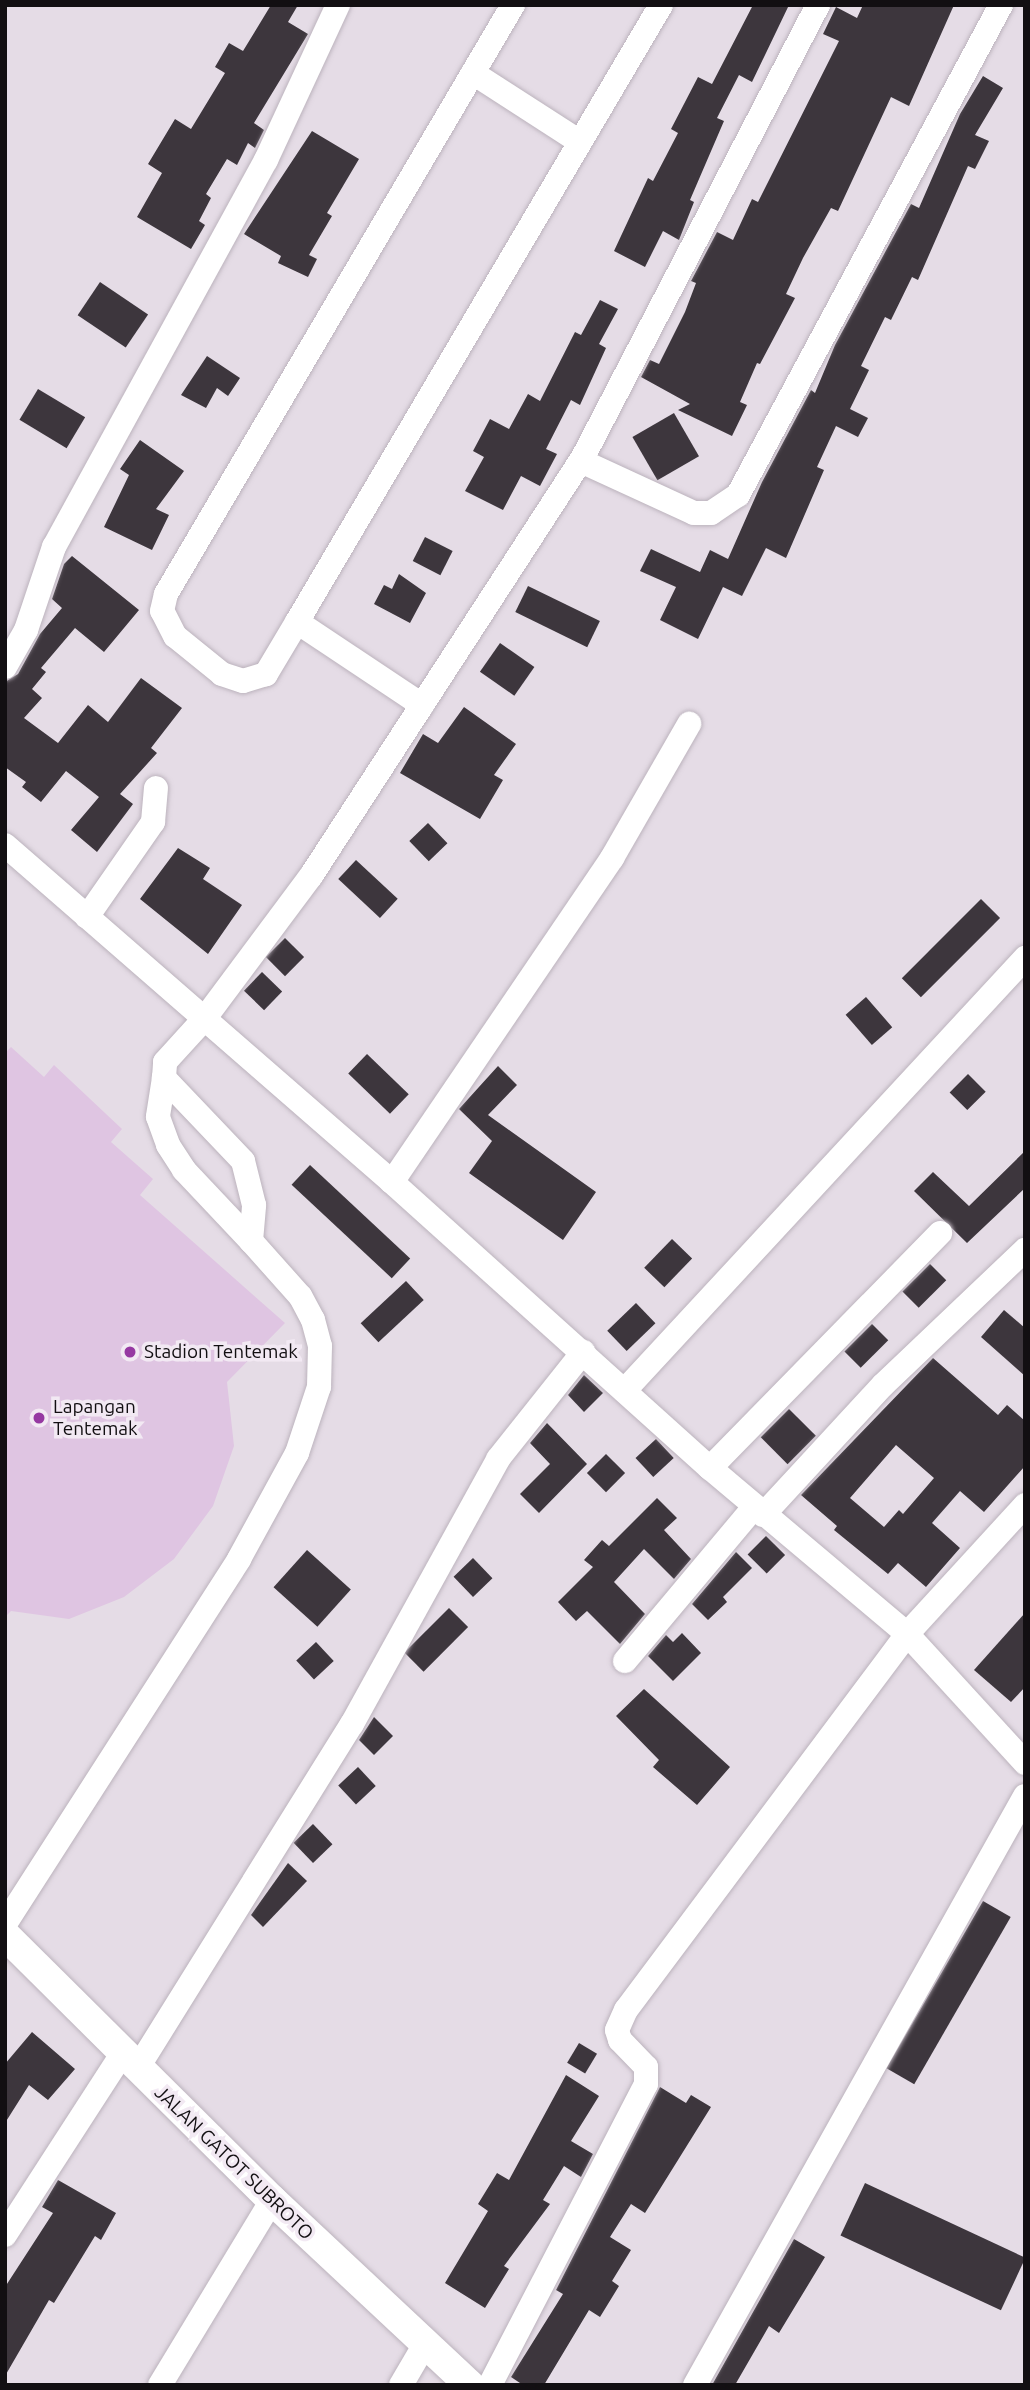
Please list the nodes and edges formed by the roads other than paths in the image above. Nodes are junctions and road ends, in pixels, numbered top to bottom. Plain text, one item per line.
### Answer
1 (338, 5) edge
2 (513, 5) edge
3 (660, 5) edge
4 (818, 5) edge
5 (1002, 5) edge
6 (473, 73) junction
7 (580, 142) junction
8 (580, 461) junction
9 (297, 622) junction
10 (5, 667) edge
11 (422, 705) junction
12 (689, 724) dead end
13 (156, 789) dead end
14 (5, 845) edge
15 (87, 917) junction
16 (1025, 958) edge
17 (205, 1018) junction
18 (164, 1078) junction
19 (392, 1182) junction
20 (940, 1233) dead end
21 (251, 1241) junction
22 (1025, 1250) edge
23 (583, 1352) junction
24 (625, 1390) junction
25 (710, 1468) junction
26 (1025, 1505) edge
27 (759, 1511) junction
28 (907, 1634) junction
29 (625, 1661) dead end
30 (1025, 1763) edge
31 (1025, 1796) edge
32 (5, 1924) edge
33 (5, 1936) edge
34 (129, 2062) junction
35 (272, 2200) junction
36 (5, 2235) edge
37 (425, 2344) junction
38 (160, 2385) edge
39 (401, 2385) edge
40 (470, 2385) edge
41 (490, 2385) edge
42 (695, 2385) edge

1 - 10 street
2 - 6 street
3 - 7 street
4 - 8 street
5 - 8 street
6 - 7 street
6 - 9 street
7 - 9 street
8 - 11 street
9 - 11 street
11 - 17 street
12 - 19 street
13 - 15 street
14 - 15 street
15 - 17 street
16 - 24 street
17 - 18 street
17 - 19 street
18 - 21 street
18 - 21 street
19 - 23 street
20 - 25 street
21 - 32 street
22 - 27 street
23 - 24 street
23 - 34 street
24 - 25 street
25 - 27 street
26 - 28 street
27 - 28 street
27 - 29 street
28 - 30 street
28 - 41 street
31 - 42 street
33 - 34 street, JALAN GATOT SUBROTO
34 - 35 street, JALAN GATOT SUBROTO
34 - 36 street
35 - 37 street, JALAN GATOT SUBROTO
35 - 38 street
37 - 39 street
37 - 40 street, JALAN GATOT SUBROTO

